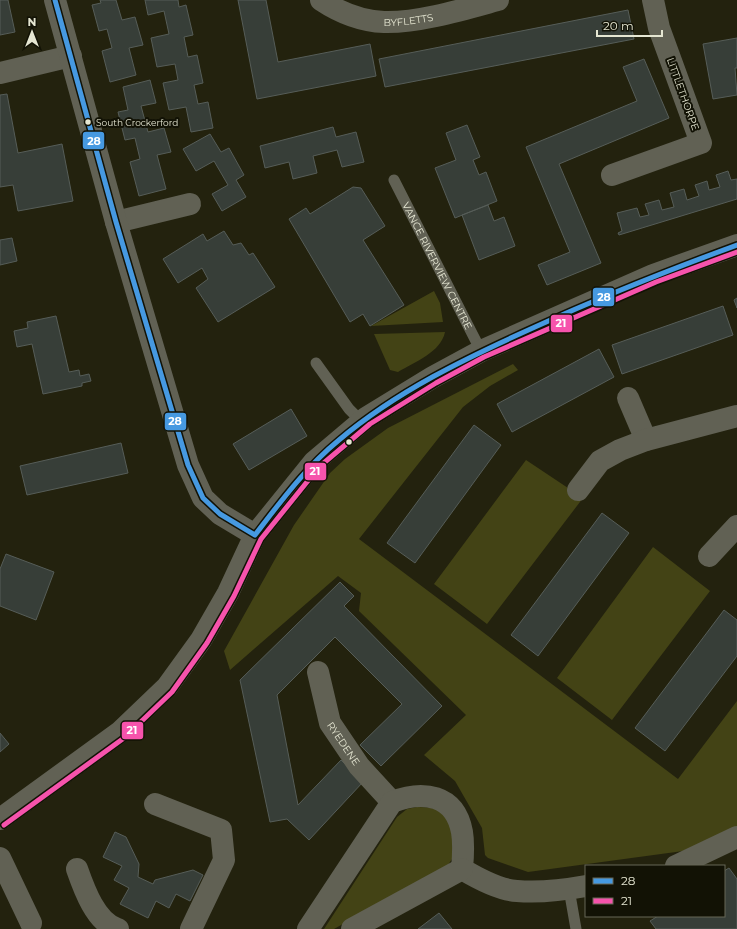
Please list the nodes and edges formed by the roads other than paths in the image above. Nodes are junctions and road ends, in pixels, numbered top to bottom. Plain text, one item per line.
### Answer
1 (55, 0) edge
2 (321, 0) edge
3 (498, 0) edge
4 (653, 0) edge
5 (71, 56) junction
6 (0, 73) edge
7 (612, 175) dead end
8 (394, 180) dead end
9 (190, 204) dead end
10 (116, 222) junction
11 (737, 245) edge
12 (481, 351) junction
13 (316, 363) dead end
14 (628, 398) dead end
15 (737, 416) edge
16 (362, 422) junction
17 (646, 440) junction
18 (578, 490) dead end
19 (737, 526) edge
20 (255, 535) junction
21 (709, 556) dead end
22 (318, 672) dead end
23 (392, 802) junction
24 (155, 804) dead end
25 (0, 819) edge
26 (737, 838) edge
27 (0, 858) edge
28 (678, 865) edge
29 (77, 870) dead end
30 (462, 870) junction
31 (577, 888) edge
32 (31, 923) dead end
33 (118, 929) edge
34 (190, 929) edge
35 (308, 929) edge
36 (352, 929) edge
37 (576, 929) edge

1 - 5 street
2 - 3 street, BYFLETTS
4 - 7 street, LITTLETHORPE
5 - 6 street
5 - 10 street
8 - 12 lane, VANCE RIVERVIEW CENTRE
9 - 10 street
10 - 20 street
11 - 12 street
12 - 16 street
13 - 16 lane
14 - 17 street
15 - 17 street
16 - 20 street
17 - 18 street
19 - 21 street
20 - 25 street
22 - 23 street, RYEDENE
23 - 30 street
23 - 35 street
24 - 34 street
26 - 28 street
27 - 32 street
29 - 33 street
30 - 31 street
30 - 36 street
31 - 37 lane

